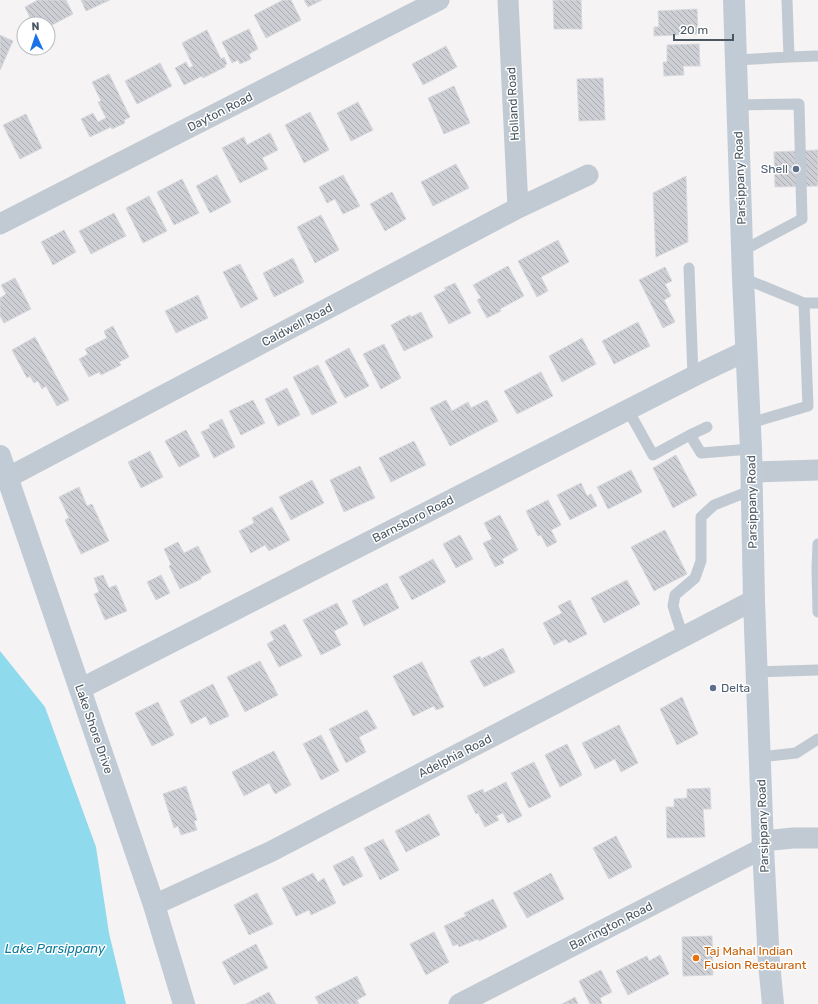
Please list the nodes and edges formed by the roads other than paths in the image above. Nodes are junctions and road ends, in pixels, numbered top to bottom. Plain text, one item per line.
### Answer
1 (439, 0) edge
2 (508, 0) edge
3 (734, 0) edge
4 (787, 0) edge
5 (818, 56) edge
6 (789, 57) junction
7 (736, 60) junction
8 (737, 105) junction
9 (588, 175) dead end
10 (518, 208) junction
11 (0, 224) edge
12 (742, 251) junction
13 (689, 268) dead end
14 (743, 278) junction
15 (804, 303) junction
16 (818, 303) edge
17 (746, 351) junction
18 (693, 376) junction
19 (628, 410) junction
20 (750, 423) junction
21 (707, 427) dead end
22 (690, 435) junction
23 (751, 449) junction
24 (0, 456) edge
25 (818, 470) edge
26 (7, 478) junction
27 (752, 481) junction
28 (818, 544) edge
29 (754, 600) junction
30 (818, 612) edge
31 (684, 637) junction
32 (818, 670) edge
33 (757, 672) junction
34 (80, 689) junction
35 (818, 740) edge
36 (760, 757) junction
37 (818, 838) edge
38 (763, 844) junction
39 (154, 905) junction
40 (184, 1004) edge
41 (459, 1004) edge
42 (773, 1004) edge

1 - 11 street, Dayton Road
2 - 10 street, Holland Road
3 - 7 main road, Parsippany Road
4 - 6 lane
5 - 6 lane
6 - 7 lane
7 - 8 main road, Parsippany Road
8 - 12 main road, Parsippany Road
8 - 12 lane
9 - 10 street, Caldwell Road
10 - 26 street, Caldwell Road
12 - 14 main road, Parsippany Road
13 - 18 lane
14 - 15 lane
14 - 17 main road, Parsippany Road
15 - 16 lane
15 - 20 lane
17 - 18 street, Barnsboro Road
17 - 20 main road, Parsippany Road
18 - 19 street, Barnsboro Road
19 - 22 lane
19 - 34 street, Barnsboro Road
20 - 23 main road, Parsippany Road
21 - 22 lane
22 - 23 lane
23 - 27 main road, Parsippany Road
24 - 26 main road, Lake Shore Drive
25 - 27 street
26 - 34 main road, Lake Shore Drive
27 - 29 main road, Parsippany Road
27 - 31 lane
28 - 30 lane
29 - 31 street, Adelphia Road
29 - 33 main road, Parsippany Road
31 - 39 street, Adelphia Road
32 - 33 lane
33 - 36 main road, Parsippany Road
34 - 39 main road, Lake Shore Drive
35 - 36 lane
36 - 38 main road, Parsippany Road
37 - 38 street
38 - 41 street, Barrington Road
38 - 42 main road, Parsippany Road
39 - 40 main road, Lake Shore Drive

